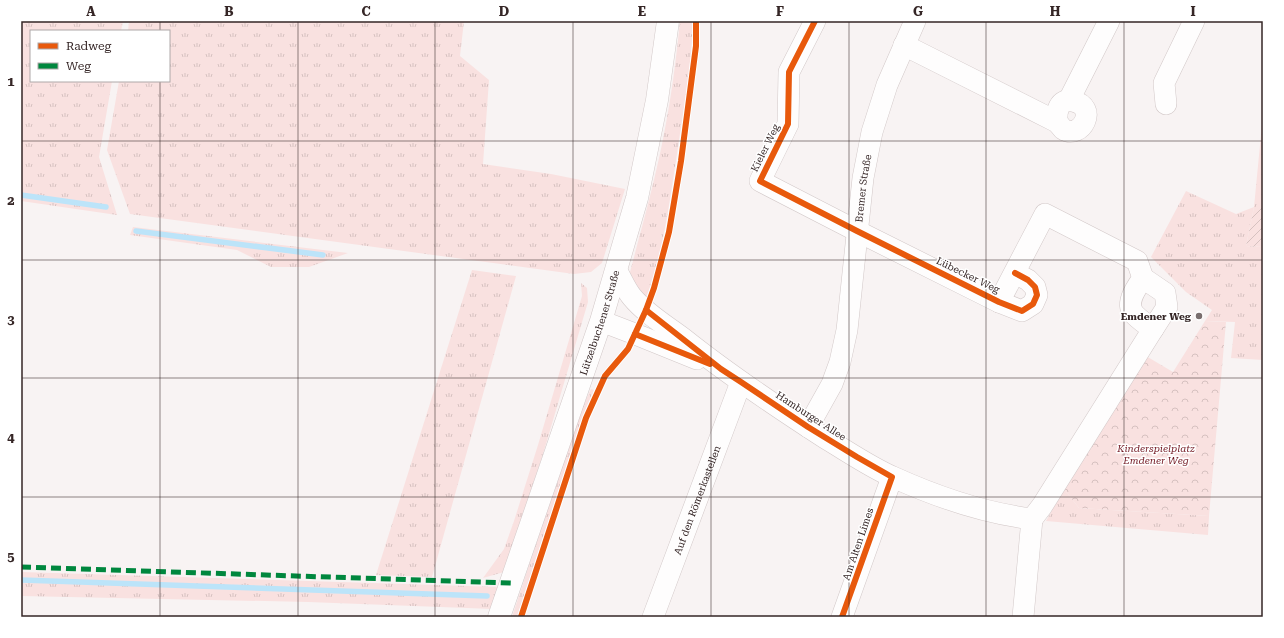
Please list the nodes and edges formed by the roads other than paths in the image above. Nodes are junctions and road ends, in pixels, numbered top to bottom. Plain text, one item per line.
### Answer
1 (668, 21) edge
2 (815, 21) edge
3 (915, 21) edge
4 (1109, 21) edge
5 (1194, 21) edge
6 (904, 44) junction
7 (1166, 104) dead end
8 (857, 231) junction
9 (617, 271) junction
10 (1016, 273) junction
11 (1143, 278) junction
12 (999, 302) junction
13 (601, 321) junction
14 (1153, 329) junction
15 (721, 369) junction
16 (741, 382) junction
17 (808, 427) junction
18 (892, 477) junction
19 (1032, 519) junction
20 (499, 617) edge
21 (652, 617) edge
22 (842, 617) edge
23 (1023, 617) edge

1 - 9 main road, Lützelbuchener Straße
2 - 8 street, Kieler Weg
3 - 6 street, Bremer Straße
4 - 6 street
5 - 7 street
6 - 8 street, Bremer Straße
8 - 12 street, Lübecker Weg
8 - 17 street, Bremer Straße
9 - 13 main road, Lützelbuchener Straße
9 - 15 street, Hamburger Allee
10 - 11 street, Lübecker Weg
10 - 12 street, Lübecker Weg
10 - 12 street, Lübecker Weg
11 - 14 street
11 - 14 street
13 - 15 street, Hamburger Allee
13 - 20 main road, Lützelbuchener Straße
14 - 19 street
15 - 16 street, Hamburger Allee
16 - 17 street, Hamburger Allee
16 - 21 street, Auf den Römerkastellen
17 - 18 street, Hamburger Allee
18 - 19 street, Hamburger Allee
18 - 22 street, Am Alten Limes
19 - 23 street

